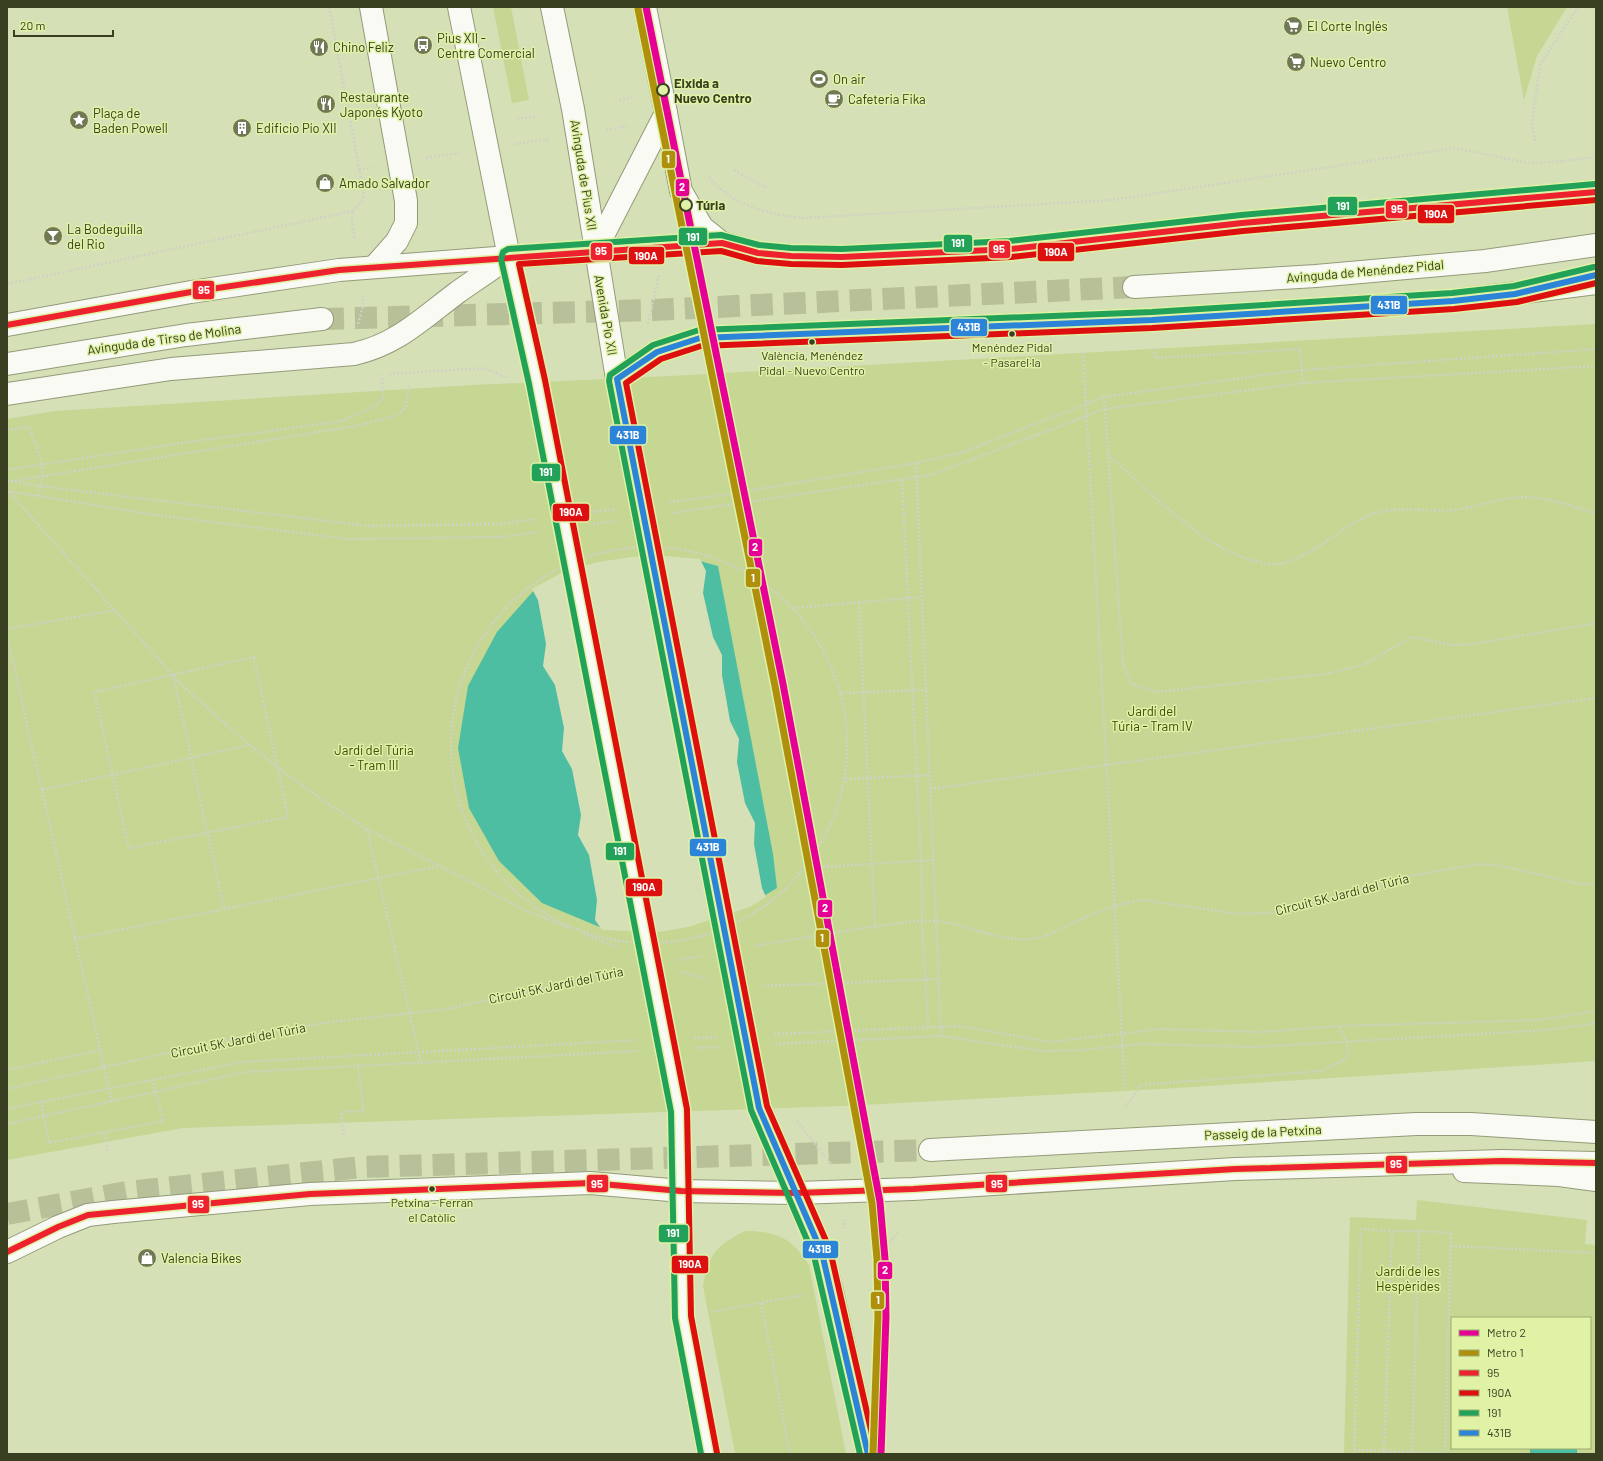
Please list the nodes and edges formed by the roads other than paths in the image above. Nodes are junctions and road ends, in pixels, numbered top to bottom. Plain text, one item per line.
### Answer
1 (371, 7) edge
2 (459, 7) edge
3 (552, 7) edge
4 (645, 7) edge
5 (663, 117) junction
6 (1596, 192) edge
7 (722, 243) junction
8 (1596, 244) edge
9 (595, 251) junction
10 (510, 257) junction
11 (375, 266) junction
12 (1596, 275) edge
13 (1596, 283) edge
14 (1134, 287) tunnel mouth
15 (1515, 294) junction
16 (322, 319) tunnel mouth
17 (7, 325) edge
18 (7, 364) edge
19 (617, 378) junction
20 (7, 394) edge
21 (1596, 1132) edge
22 (930, 1150) tunnel mouth
23 (1596, 1163) edge
24 (1356, 1166) junction
25 (1596, 1180) edge
26 (680, 1191) junction
27 (797, 1193) junction
28 (7, 1252) edge
29 (709, 1454) edge
30 (868, 1454) edge

1 - 11 main road
2 - 10 main road
3 - 9 main road, Avinguda de Pius XII
4 - 5 main road
5 - 7 main road
5 - 9 main road, Avinguda de Pius XII
6 - 7 main road
7 - 9 main road
8 - 14 main road, Avinguda de Menéndez Pidal
9 - 10 main road
9 - 19 main road, Avenida Pío XII
10 - 11 main road
10 - 20 main road
10 - 26 main road, bridge
11 - 17 main road
12 - 15 main road
13 - 15 main road
15 - 19 main road
16 - 18 main road, Avinguda de Tirso de Molina
19 - 27 main road, Avenida Pío XII, bridge
21 - 22 main road, Passeig de la Petxina
23 - 24 main road
24 - 25 main road
24 - 27 main road
26 - 27 main road
26 - 28 main road
26 - 29 main road
27 - 30 main road, Avenida Pío XII

